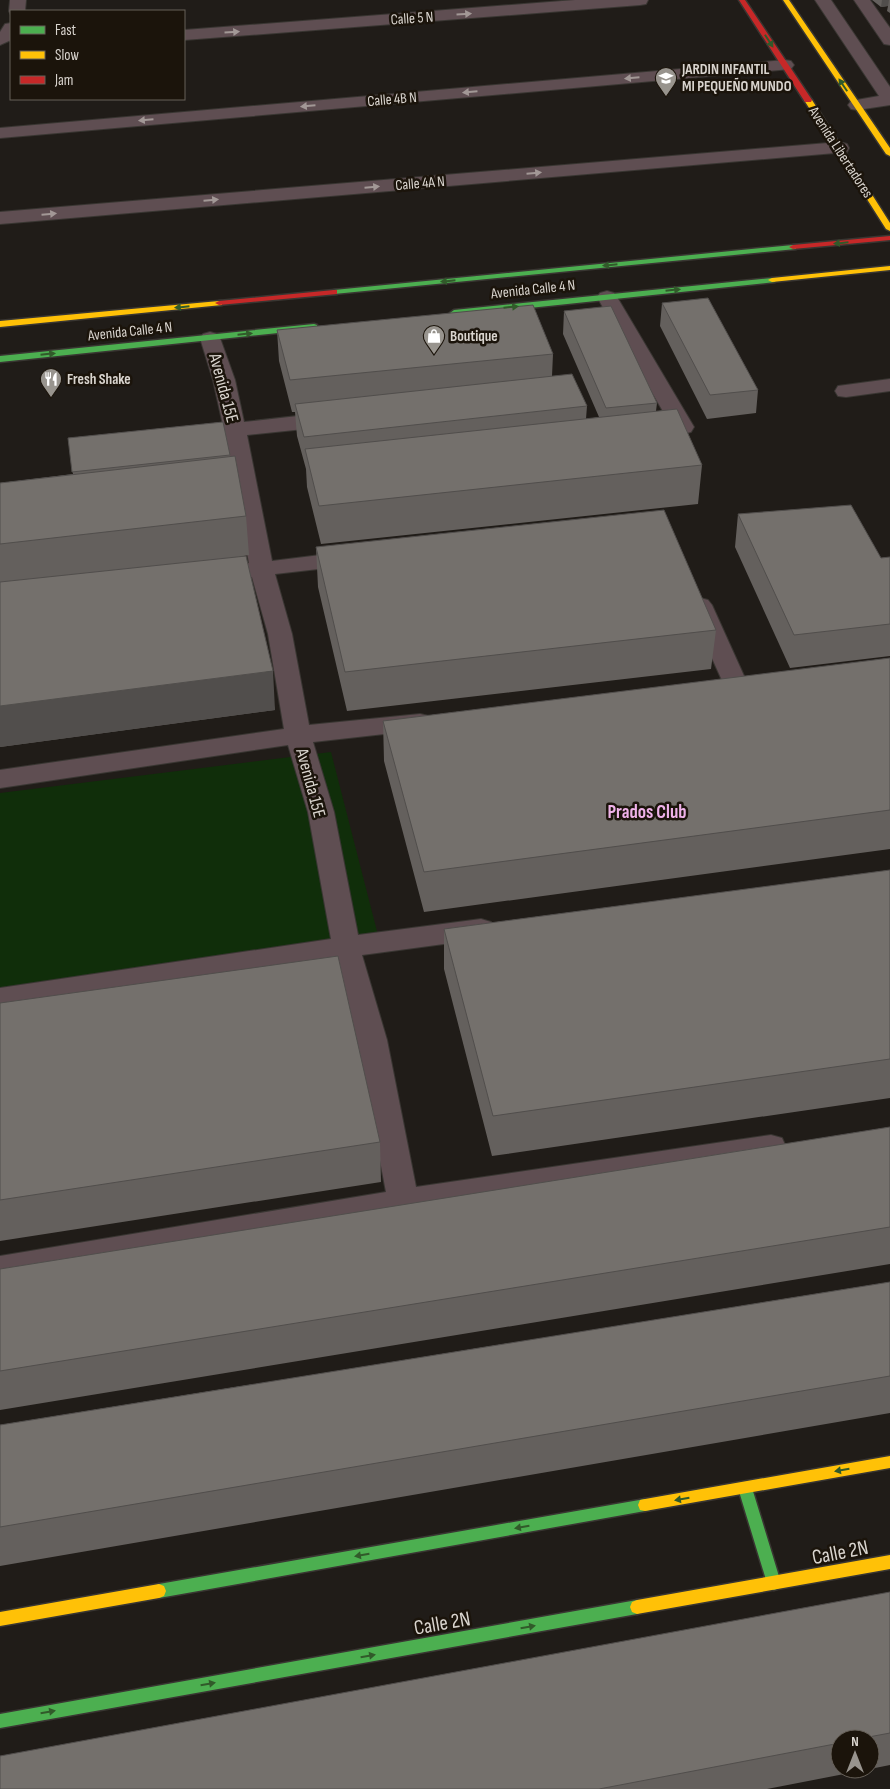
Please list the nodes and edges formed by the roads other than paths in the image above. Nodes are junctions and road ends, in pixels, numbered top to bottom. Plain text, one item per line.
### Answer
1 (640, 0) edge
2 (742, 0) edge
3 (786, 0) edge
4 (823, 0) edge
5 (862, 0) edge
6 (876, 21) junction
7 (840, 24) junction
8 (10, 29) edge
9 (185, 35) edge
10 (0, 40) edge
11 (890, 40) edge
12 (785, 65) junction
13 (857, 105) junction
14 (0, 133) edge
15 (840, 148) junction
16 (890, 154) edge
17 (0, 218) edge
18 (890, 228) edge
19 (890, 238) edge
20 (890, 268) edge
21 (607, 297) junction
22 (438, 314) edge
23 (0, 324) edge
24 (329, 325) edge
25 (210, 338) junction
26 (0, 359) edge
27 (890, 385) edge
28 (846, 390) dead end
29 (352, 417) edge
30 (683, 427) edge
31 (235, 431) junction
32 (196, 434) edge
33 (379, 555) edge
34 (262, 569) junction
35 (223, 574) edge
36 (690, 582) edge
37 (737, 687) edge
38 (445, 719) edge
39 (298, 735) junction
40 (0, 779) edge
41 (504, 926) edge
42 (346, 947) junction
43 (0, 999) edge
44 (802, 1142) edge
45 (406, 1215) junction
46 (0, 1269) edge
47 (890, 1462) edge
48 (745, 1488) junction
49 (890, 1562) edge
50 (774, 1583) junction
51 (0, 1619) edge
52 (0, 1721) edge

9 -> 1 street, Calle 5 N
2 -> 12 street, Avenida Libertadores
13 -> 3 street
4 - 7 street
5 - 6 street
6 - 7 street
6 - 11 street
7 - 13 street
8 - 10 street
12 -> 14 street, Calle 4B N
12 - 15 street, Avenida Libertadores
13 - 16 street
17 -> 15 street, Calle 4A N
15 - 18 street, Avenida Libertadores
19 -> 23 street, Avenida Calle 4 N
21 -> 20 street, Avenida Calle 4 N
22 -> 21 street, Avenida Calle 4 N
21 - 30 street
25 -> 24 street, Avenida Calle 4 N
26 -> 25 street, Avenida Calle 4 N
25 - 31 street, Avenida 15E
27 - 28 street
29 - 31 street
31 - 32 street
31 - 34 street, Avenida 15E
33 - 34 street
34 - 35 street
34 - 39 street, Avenida 15E
36 - 37 street
38 - 39 street
39 - 40 street
39 - 42 street, Avenida 15E
41 - 42 street
42 - 43 street
42 - 45 street, Avenida 15E
44 - 45 street
45 - 46 street
47 -> 48 street
48 - 50 street
48 -> 51 street
49 - 50 street, Calle 2N
52 -> 50 street, Calle 2N

